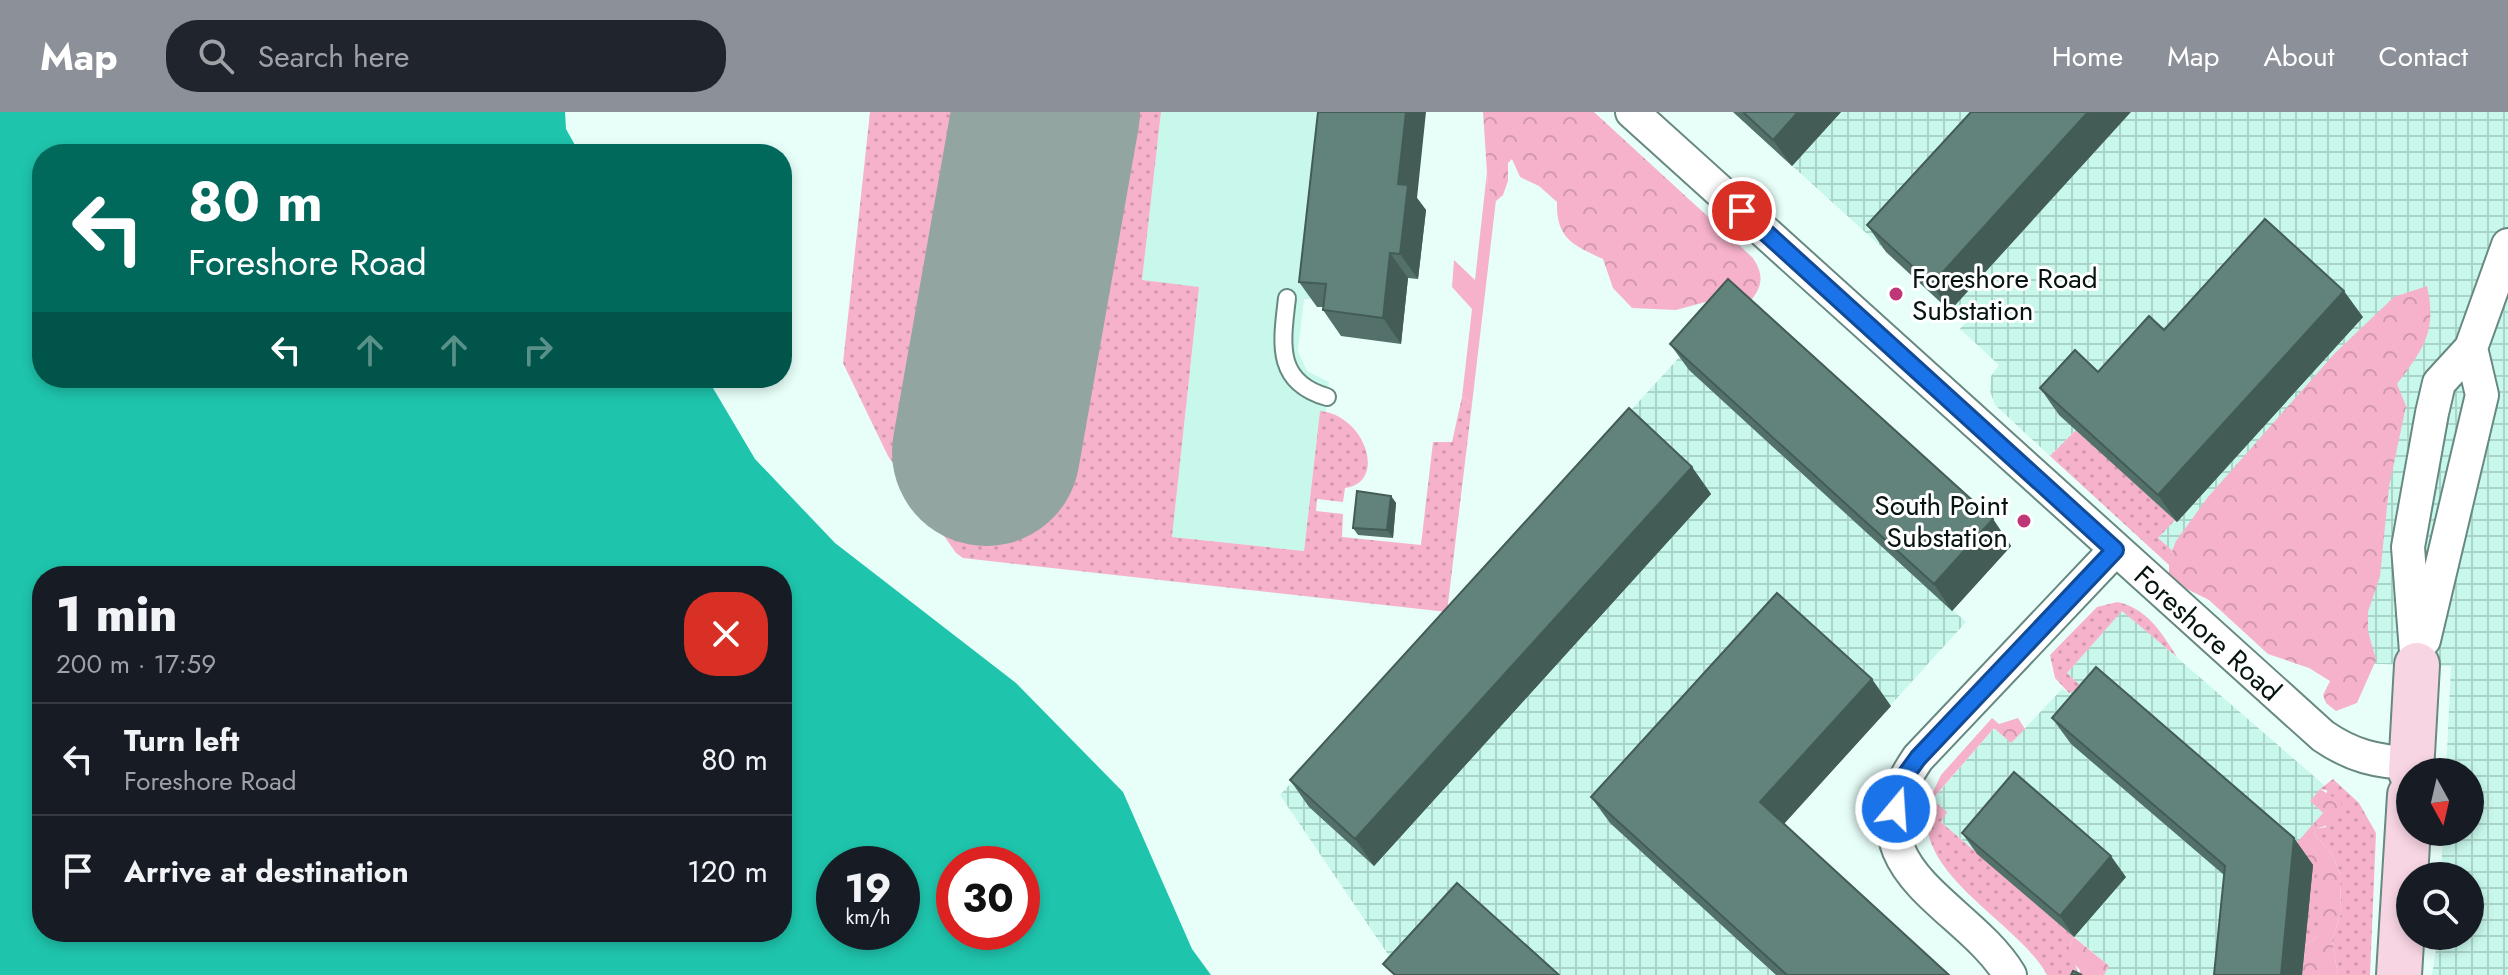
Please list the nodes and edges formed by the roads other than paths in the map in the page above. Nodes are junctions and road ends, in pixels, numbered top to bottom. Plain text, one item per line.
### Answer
1 (1632, 112) edge
2 (2508, 245) edge
3 (1287, 298) dead end
4 (2471, 348) junction
5 (1327, 397) dead end
6 (2115, 550) junction
7 (2417, 665) junction
8 (2412, 758) edge
9 (2396, 771) edge
10 (2407, 846) edge
11 (2010, 975) edge
12 (2399, 975) edge

1 - 6 street, Foreshore Road
2 - 4 street
3 - 5 lane
4 - 7 street
4 - 7 street
6 - 9 street, Foreshore Road
6 - 11 street
7 - 8 street
10 - 12 street

